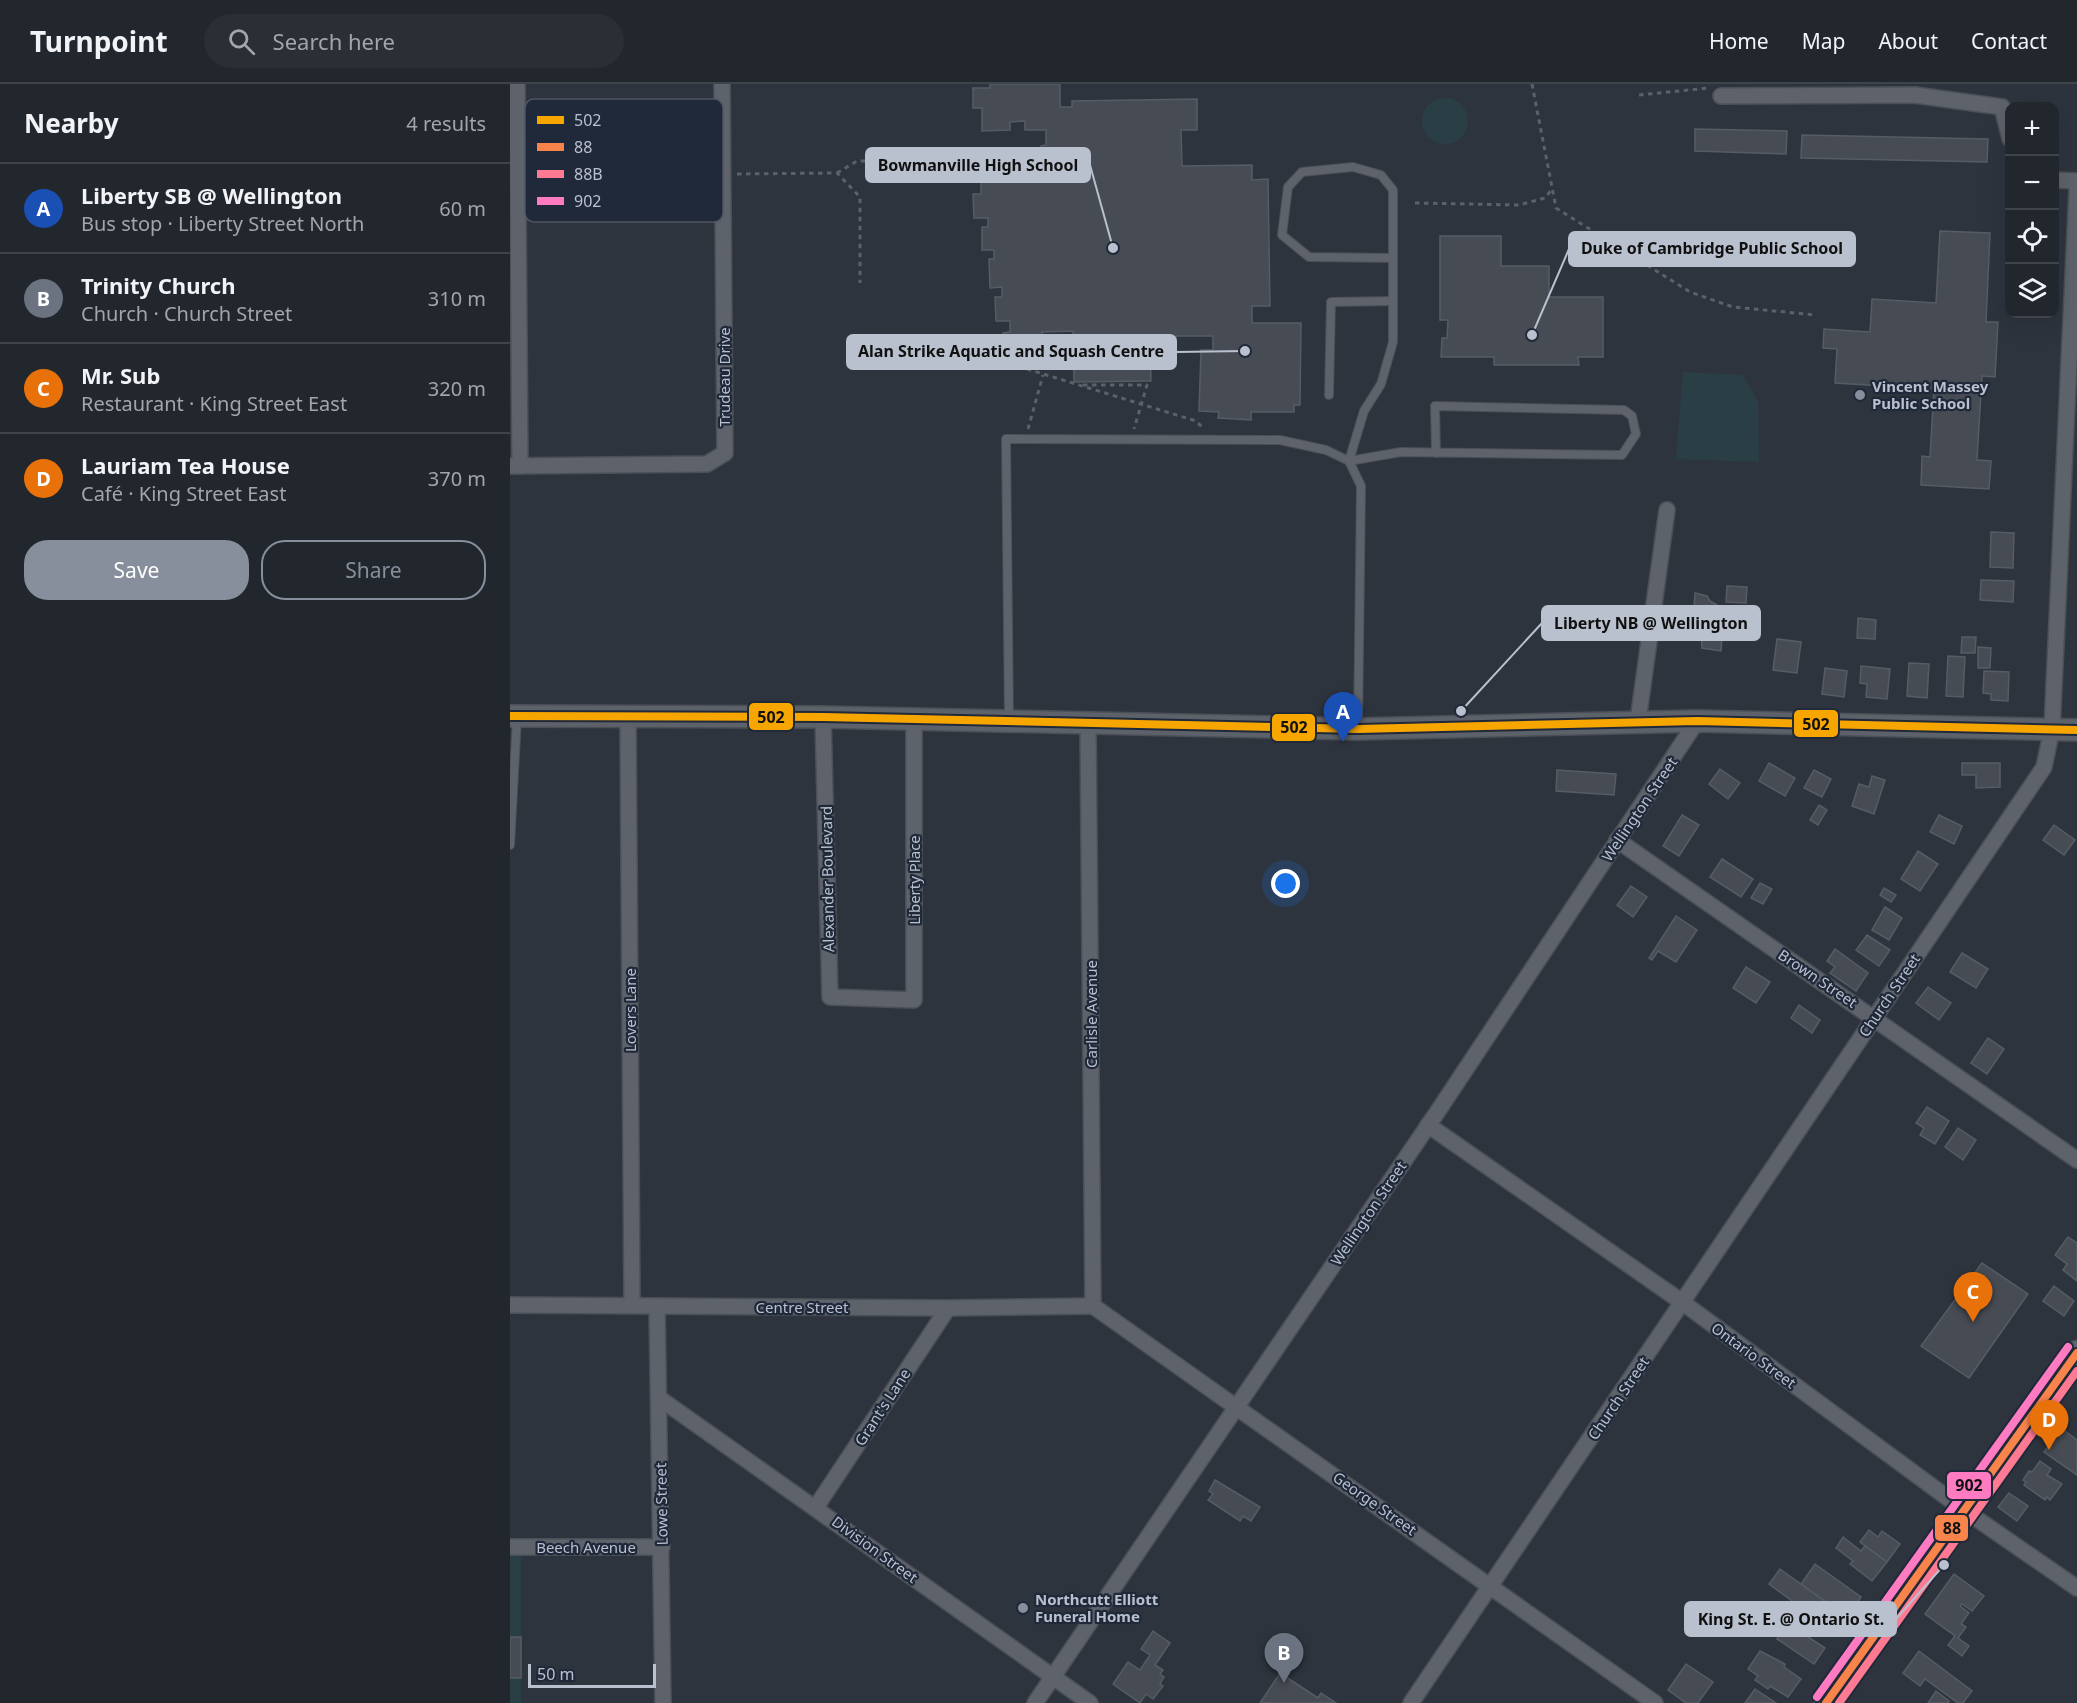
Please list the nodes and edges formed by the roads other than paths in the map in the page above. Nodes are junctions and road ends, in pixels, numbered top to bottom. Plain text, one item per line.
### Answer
1 (517, 84) edge
2 (722, 84) edge
3 (1719, 91) road end
4 (722, 99) edge
5 (2005, 119) edge
6 (723, 174) edge
7 (2059, 180) edge
8 (2077, 181) edge
9 (2077, 189) edge
10 (1393, 258) junction
11 (1393, 301) junction
12 (1329, 395) dead end
13 (1436, 453) junction
14 (1349, 461) junction
15 (515, 466) edge
16 (2070, 476) edge
17 (1667, 510) dead end
18 (514, 716) edge
19 (628, 716) junction
20 (823, 717) junction
21 (914, 720) junction
22 (1009, 721) junction
23 (1638, 721) junction
24 (1697, 721) junction
25 (1088, 722) junction
26 (1358, 729) junction
27 (2052, 729) junction
28 (2077, 730) edge
29 (1617, 840) junction
30 (510, 845) edge
31 (873, 1000) joint
32 (1875, 1017) junction
33 (1428, 1125) junction
34 (2077, 1160) edge
35 (1682, 1302) junction
36 (510, 1305) edge
37 (632, 1305) junction
38 (657, 1306) junction
39 (1093, 1306) junction
40 (948, 1308) junction
41 (2077, 1353) edge
42 (659, 1398) junction
43 (1237, 1406) junction
44 (816, 1507) junction
45 (1964, 1509) junction
46 (510, 1547) edge
47 (662, 1547) junction
48 (1491, 1586) junction
49 (2077, 1588) edge
50 (1053, 1677) junction
51 (663, 1703) edge
52 (1035, 1703) edge
53 (1090, 1703) edge
54 (1411, 1703) edge
55 (1655, 1703) edge
56 (1826, 1703) edge

1 - 15 street
2 - 4 street, Trudeau Drive
3 - 5 street
6 - 15 street, Trudeau Drive
7 - 8 street
9 - 16 street, Church Street
10 - 10 lane
10 - 11 lane
11 - 12 lane
11 - 14 lane
13 - 13 lane
13 - 14 lane
14 - 22 lane
14 - 26 lane
16 - 27 street, Church Street
17 - 23 street
18 - 19 main road
18 - 30 lane
19 - 20 main road
19 - 37 street, Lovers Lane
20 - 21 main road
20 - 31 street, Alexander Boulevard
21 - 22 main road
21 - 31 street, Liberty Place
22 - 25 main road
23 - 24 main road
23 - 26 main road
24 - 27 main road
24 - 29 street, Wellington Street
25 - 26 main road
25 - 39 street, Carlisle Avenue
27 - 28 main road
27 - 32 street, Church Street
29 - 32 street, Brown Street
29 - 33 street, Wellington Street
32 - 34 street, Brown Street
32 - 35 street, Church Street
33 - 35 street, Ontario Street
33 - 43 street, Wellington Street
35 - 45 street, Ontario Street
35 - 48 street, Church Street
36 - 37 street, Centre Street
37 - 38 street, Centre Street
38 - 40 street, Centre Street
38 - 42 street, Lowe Street
39 - 40 street, Centre Street
39 - 43 street, George Street
40 - 44 street, Grant's Lane
41 - 45 main road
42 - 44 street, Division Street
42 - 47 street, Lowe Street
43 - 48 street, George Street
43 - 50 street, Wellington Street
44 - 50 street, Division Street
45 - 49 street, Ontario Street
45 - 56 main road
46 - 47 street, Beech Avenue
47 - 51 street, Lowe Street
48 - 54 street, Church Street
48 - 55 street, George Street
50 - 52 street, Wellington Street
50 - 53 street, Division Street

